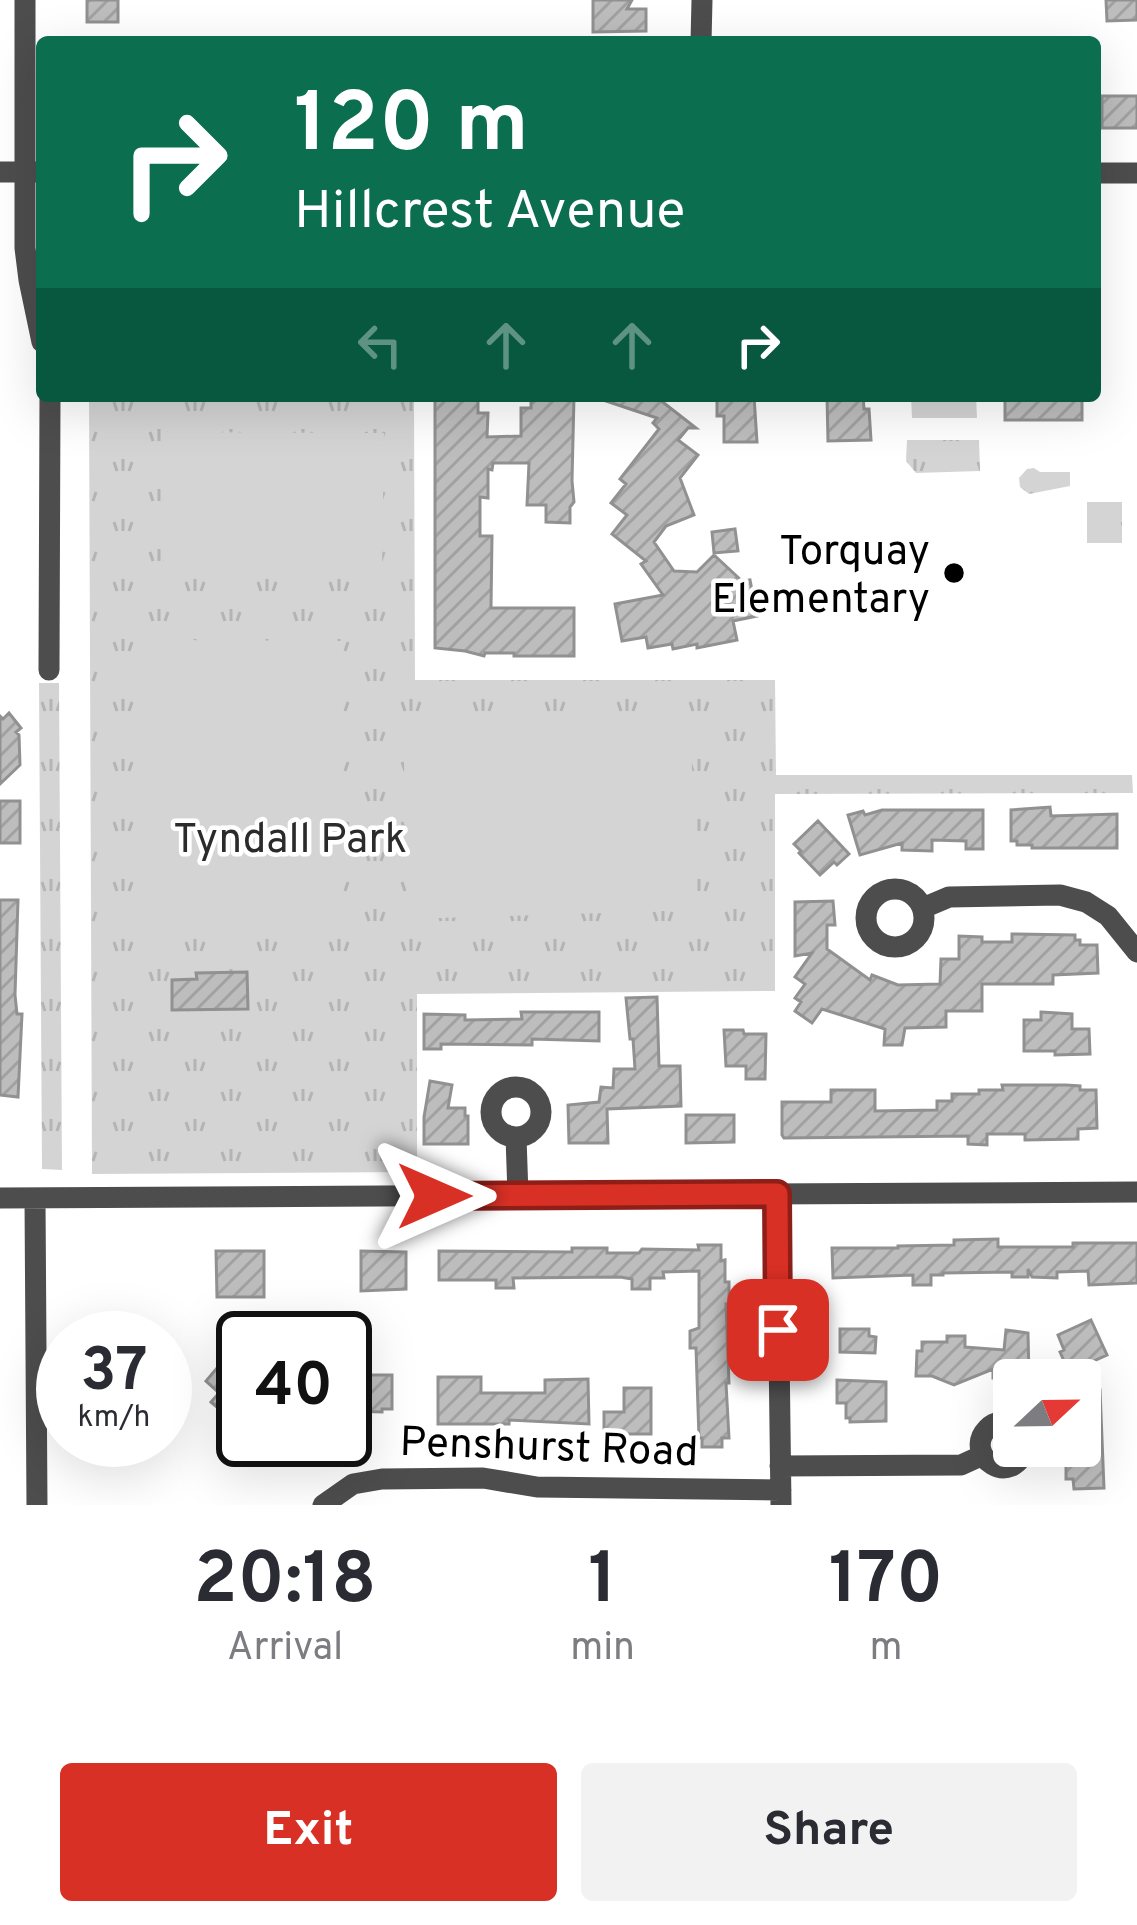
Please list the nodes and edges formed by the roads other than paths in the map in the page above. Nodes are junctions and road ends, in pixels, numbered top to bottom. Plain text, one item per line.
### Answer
1 (25, 0) edge
2 (702, 0) edge
3 (701, 36) edge
4 (0, 172) edge
5 (33, 172) edge
6 (1101, 173) edge
7 (1137, 173) edge
8 (36, 309) edge
9 (50, 402) edge
10 (50, 670) dead end
11 (922, 908) dead end
12 (1137, 952) edge
13 (516, 1137) dead end
14 (1137, 1192) edge
15 (777, 1194) junction
16 (518, 1195) junction
17 (0, 1198) edge
18 (35, 1198) junction
19 (993, 1426) edge
20 (983, 1455) junction
21 (993, 1465) edge
22 (780, 1466) junction
23 (537, 1496) edge
24 (781, 1497) edge
25 (37, 1505) edge
26 (323, 1505) edge

1 - 5 street
2 - 3 street
4 - 5 street
5 - 8 street
6 - 7 street
9 - 10 street
11 - 12 street
13 - 16 street
14 - 15 street
15 - 16 street
15 - 22 street
16 - 18 street
17 - 18 street
18 - 25 street
19 - 20 street
20 - 21 street
20 - 22 street
22 - 24 street
23 - 24 street, Penshurst Road
23 - 26 street, Penshurst Road

